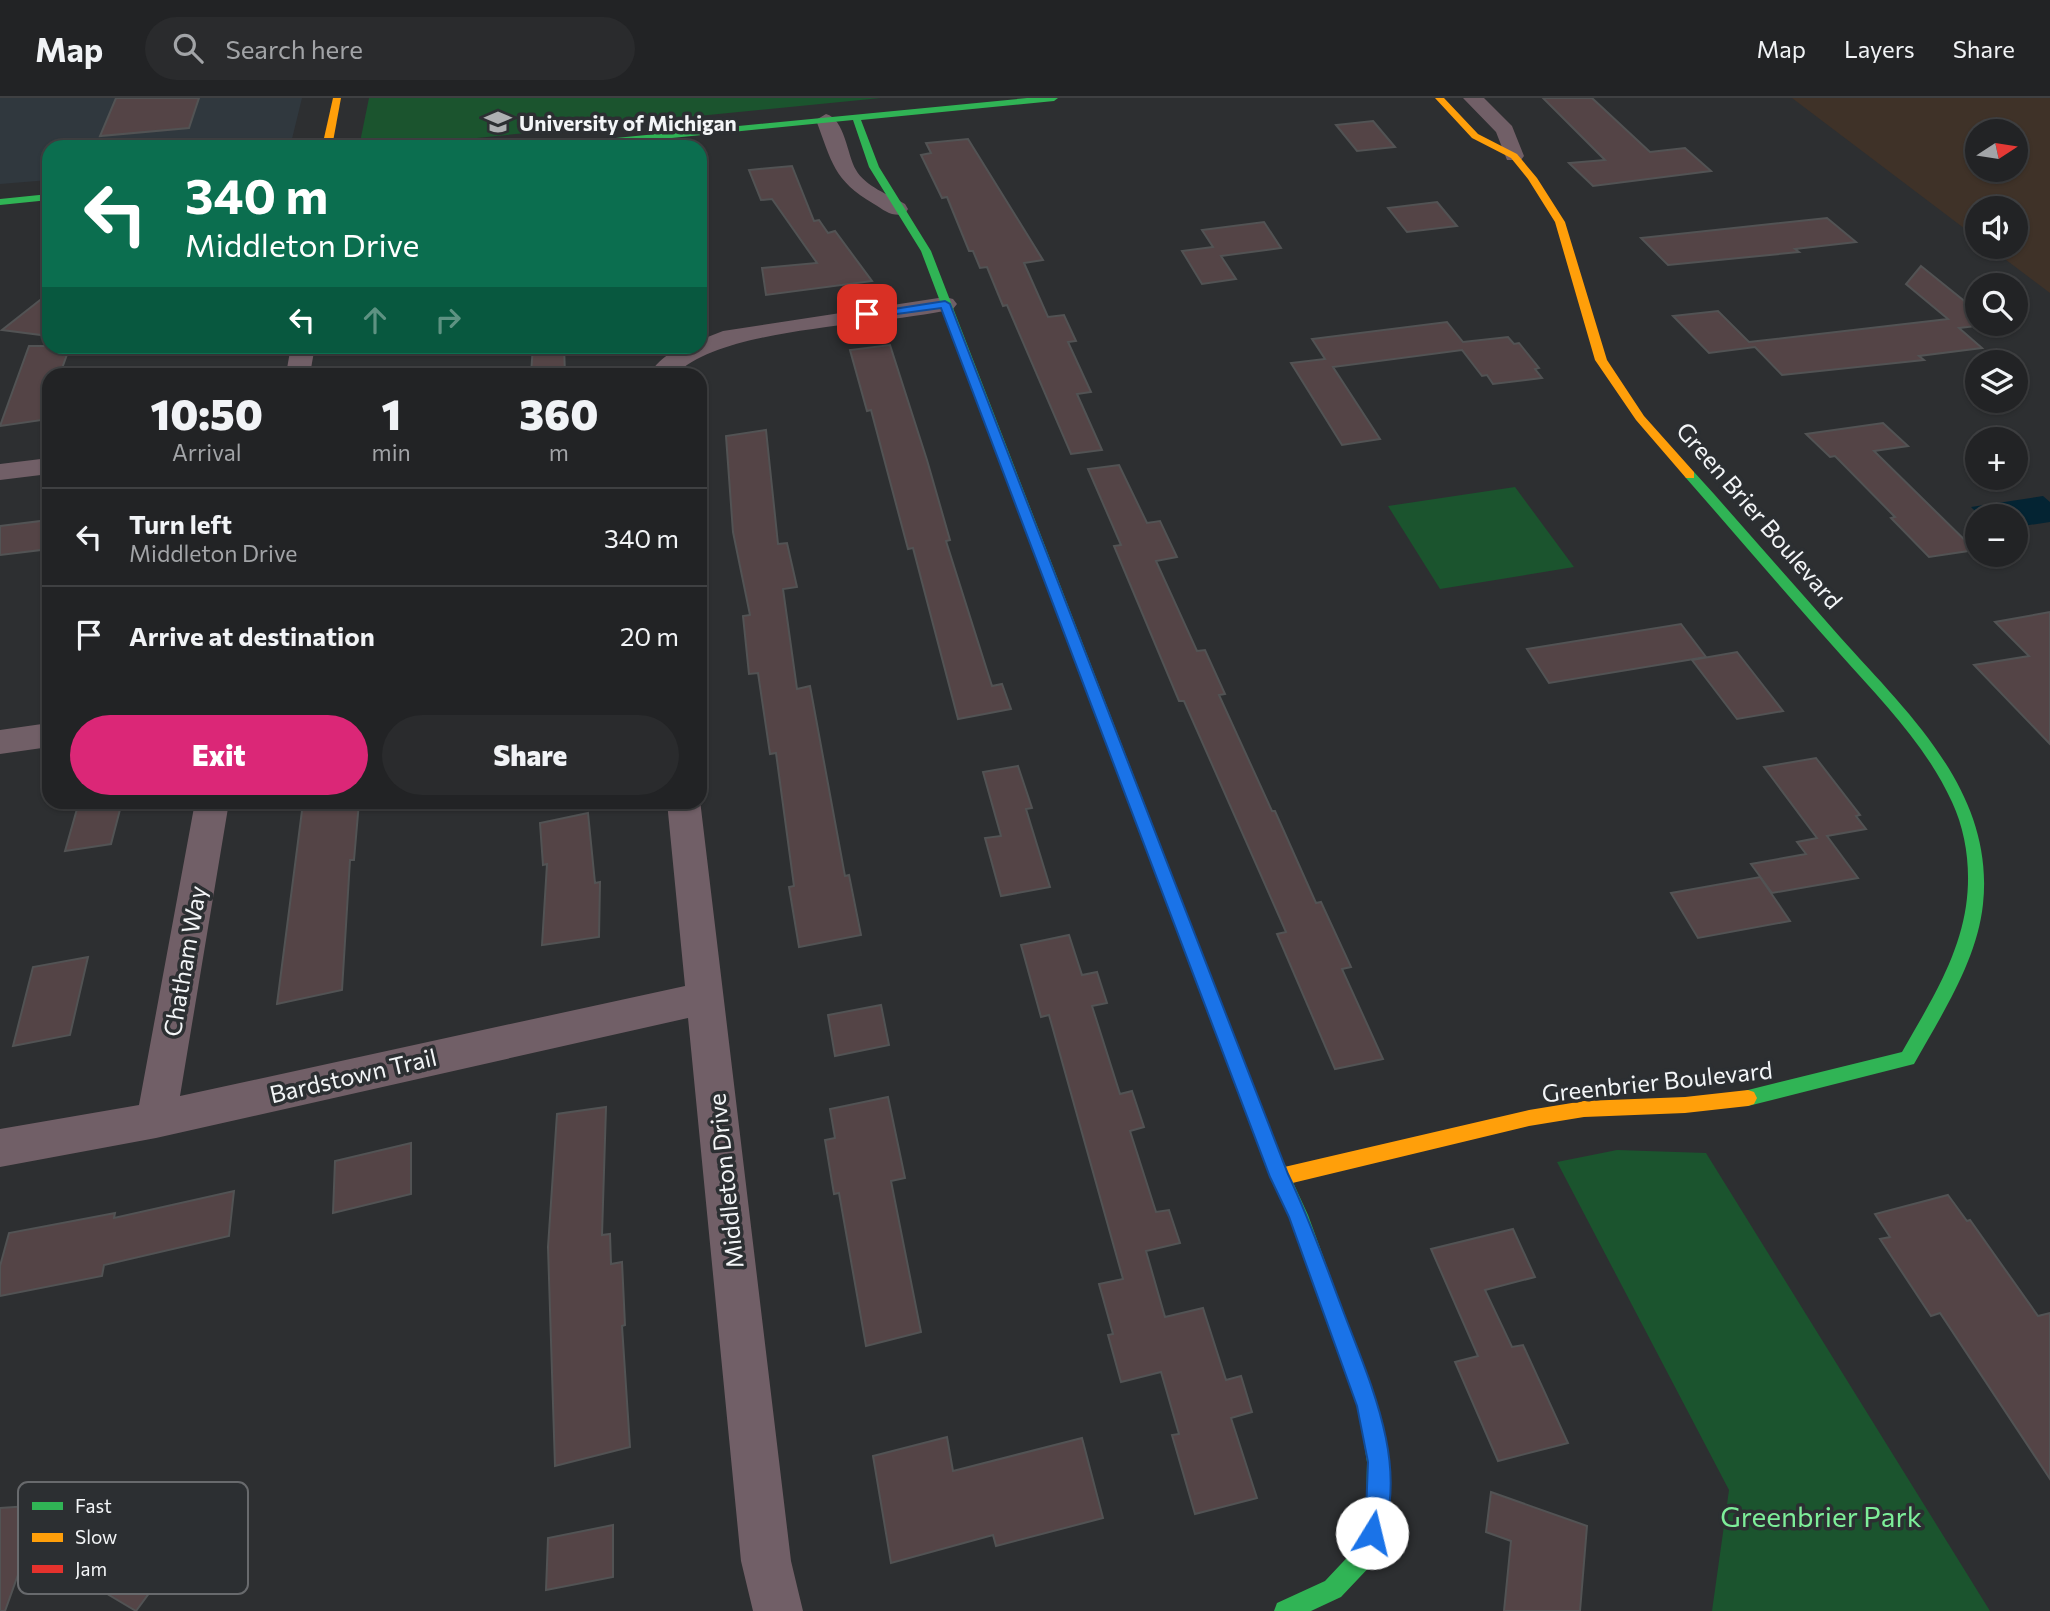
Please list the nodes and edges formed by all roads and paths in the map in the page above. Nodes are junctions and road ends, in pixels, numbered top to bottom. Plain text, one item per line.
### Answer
1 (337, 98) edge
2 (1054, 98) edge
3 (1438, 98) edge
4 (1473, 98) edge
5 (856, 117) junction
6 (826, 120) junction
7 (328, 140) edge
8 (625, 140) edge
9 (1514, 156) junction
10 (42, 198) edge
11 (0, 202) edge
12 (897, 209) junction
13 (945, 304) junction
14 (707, 345) edge
15 (42, 467) edge
16 (0, 472) edge
17 (42, 736) edge
18 (0, 742) edge
19 (211, 809) edge
20 (685, 809) edge
21 (1977, 897) joint
22 (705, 998) junction
23 (156, 1120) junction
24 (0, 1148) edge
25 (1280, 1177) junction
26 (778, 1611) edge
27 (1284, 1611) edge

1 - 7 street
2 - 5 street
3 - 9 street, Green Brier Boulevard
4 - 9 street, Green Brier Boulevard
5 - 6 street
5 - 12 street
6 - 8 street
6 - 12 street
9 - 21 street, Green Brier Boulevard
10 - 11 street
12 - 13 street
13 - 14 street
13 - 25 street
15 - 16 street
17 - 18 street
19 - 23 street, Chatham Way
20 - 22 street, Middleton Drive
21 - 25 street, Greenbrier Boulevard
22 - 23 street, Bardstown Trail
22 - 26 street, Middleton Drive
23 - 24 street, Bardstown Trail
25 - 27 street

